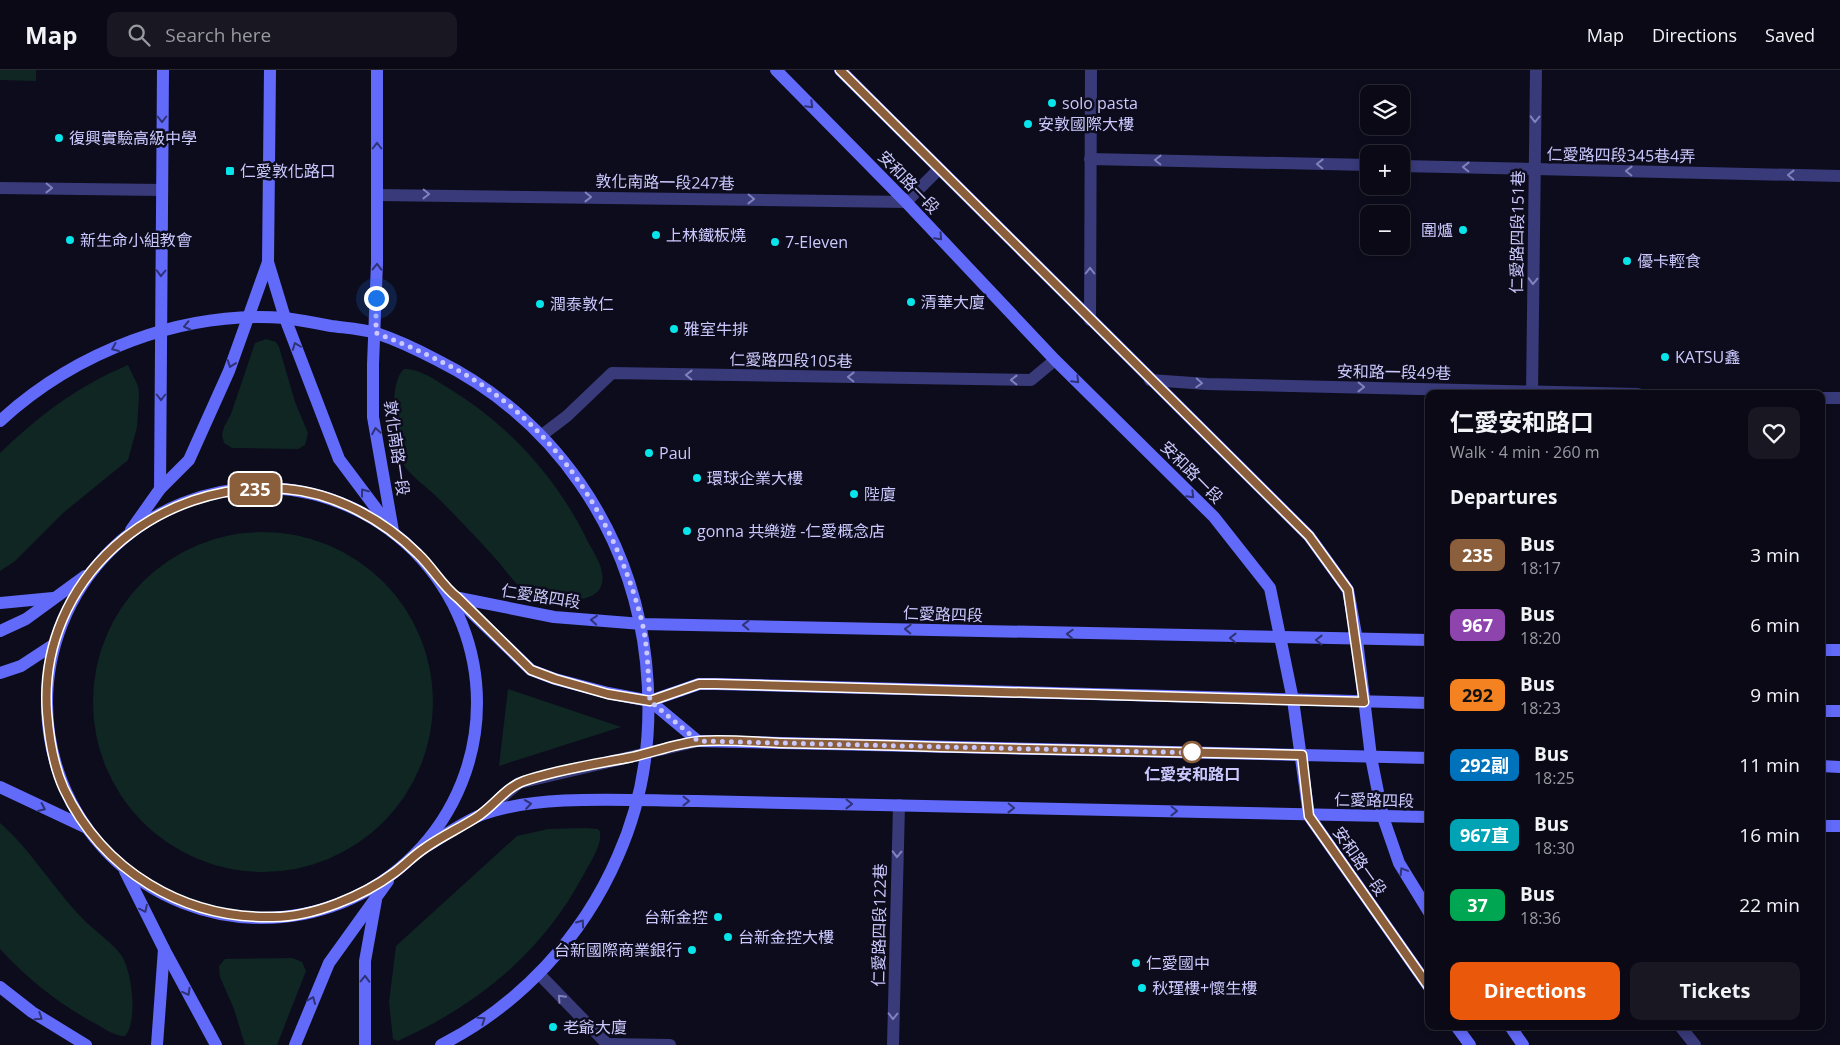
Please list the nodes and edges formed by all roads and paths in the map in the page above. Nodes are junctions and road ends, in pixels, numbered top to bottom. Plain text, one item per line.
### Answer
1 (163, 70) edge
2 (270, 70) edge
3 (378, 70) edge
4 (776, 70) edge
5 (840, 70) edge
6 (1091, 70) edge
7 (1536, 70) edge
8 (1090, 159) junction
9 (1360, 165) edge
10 (1410, 166) edge
11 (939, 169) junction
12 (1534, 169) junction
13 (1840, 176) edge
14 (0, 188) edge
15 (162, 190) junction
16 (377, 195) junction
17 (906, 202) junction
18 (268, 262) junction
19 (248, 318) junction
20 (286, 318) junction
21 (1090, 320) junction
22 (161, 331) junction
23 (376, 333) junction
24 (1055, 360) junction
25 (1150, 380) junction
26 (1444, 390) edge
27 (1532, 390) edge
28 (1825, 398) edge
29 (1840, 398) edge
30 (0, 421) edge
31 (542, 435) junction
32 (160, 489) junction
33 (393, 531) junction
34 (128, 534) junction
35 (89, 573) junction
36 (446, 589) junction
37 (53, 598) junction
38 (458, 598) junction
39 (0, 603) edge
40 (642, 624) junction
41 (0, 632) edge
42 (1282, 639) junction
43 (1357, 640) junction
44 (1425, 640) edge
45 (53, 645) junction
46 (1825, 650) edge
47 (1840, 650) edge
48 (0, 673) edge
49 (1293, 700) junction
50 (650, 701) junction
51 (1364, 702) junction
52 (1425, 703) edge
53 (1825, 711) edge
54 (1840, 711) edge
55 (698, 741) junction
56 (647, 753) junction
57 (1302, 755) junction
58 (1371, 757) junction
59 (1425, 758) edge
60 (1825, 766) edge
61 (1840, 767) edge
62 (0, 788) edge
63 (638, 802) junction
64 (898, 805) junction
65 (481, 815) junction
66 (1309, 816) junction
67 (1383, 817) junction
68 (1425, 817) edge
69 (1825, 826) edge
70 (1840, 826) edge
71 (85, 828) junction
72 (427, 846) junction
73 (124, 869) junction
74 (395, 873) junction
75 (377, 895) junction
76 (1425, 906) edge
77 (164, 949) junction
78 (539, 974) junction
79 (1425, 981) edge
80 (0, 988) edge
81 (1459, 1030) edge
82 (1513, 1030) edge
83 (1683, 1030) edge
84 (607, 1044) edge
85 (86, 1045) edge
86 (157, 1045) edge
87 (216, 1045) edge
88 (295, 1045) edge
89 (365, 1045) edge
90 (441, 1045) edge
91 (670, 1045) edge
92 (892, 1045) edge
93 (1470, 1045) edge
94 (1523, 1045) edge
95 (1695, 1045) edge

1 -> 15 main road
2 - 18 main road, 敦化南路一段
16 -> 3 main road, 敦化南路一段
4 -> 17 main road, 安和路一段
5 - 11 main road, 安和路一段
6 - 8 street
7 -> 12 street, 仁愛路四段151巷
9 -> 8 street
21 -> 8 street
12 -> 10 street, 仁愛路四段345巷4弄
11 - 17 street
11 - 21 main road, 安和路一段
13 -> 12 street, 仁愛路四段345巷4弄
12 -> 27 street, 仁愛路四段151巷
14 -> 15 street
15 -> 22 main road
16 -> 17 street, 敦化南路一段247巷
23 -> 16 main road, 敦化南路一段
17 -> 24 main road, 安和路一段
18 - 19 main road, 敦化南路一段
18 - 20 main road, 敦化南路一段
19 - 20 main road
19 -> 22 main road
19 -> 32 main road, 敦化南路一段
20 - 23 main road
33 -> 20 main road, 敦化南路一段
21 - 25 main road, 安和路一段
22 -> 30 main road
22 -> 32 main road
23 - 31 main road
33 -> 23 main road, 敦化南路一段
24 -> 31 street, 仁愛路四段105巷
24 -> 42 main road, 安和路一段
25 -> 26 street, 安和路一段49巷
25 - 43 main road, 安和路一段
28 - 29 street
31 - 40 main road
32 - 34 main road, 敦化南路一段
33 - 34 main road
33 - 36 main road
34 - 35 main road
35 - 37 main road
35 - 45 main road
36 - 38 main road, 仁愛路四段
36 - 72 main road
37 - 39 main road
37 - 41 main road
40 -> 38 main road, 仁愛路四段
38 - 50 main road, 仁愛路四段
42 -> 40 main road, 仁愛路四段
40 - 50 main road
43 -> 42 main road, 仁愛路四段
42 - 49 main road, 安和路一段
43 - 44 main road, 仁愛路四段
43 - 51 main road, 安和路一段
45 - 48 main road
45 - 71 main road
46 - 47 main road
49 - 50 main road, 仁愛路四段
49 - 51 main road, 仁愛路四段
49 - 57 main road, 安和路一段
50 - 55 main road
50 - 56 main road
51 - 52 main road, 仁愛路四段
51 - 58 main road, 安和路一段
53 - 54 main road
55 - 56 street, 仁愛路四段
55 - 57 main road, 仁愛路四段
56 - 63 main road
56 - 65 street, 仁愛路四段
57 - 58 main road, 仁愛路四段
57 - 66 main road, 安和路一段
58 - 59 main road, 仁愛路四段
58 - 67 main road, 安和路一段
60 - 61 main road
62 -> 71 main road
63 -> 64 main road, 仁愛路四段
65 -> 63 main road, 仁愛路四段
78 -> 63 main road
64 -> 66 main road, 仁愛路四段
64 -> 92 street, 仁愛路四段122巷
65 - 72 main road, 仁愛路四段
66 - 67 main road, 仁愛路四段
66 - 79 main road, 安和路一段
67 - 68 main road, 仁愛路四段
76 -> 67 main road, 安和路一段
69 - 70 main road
71 - 73 main road
72 - 74 main road
73 - 74 main road
73 -> 77 main road
74 - 75 main road
88 -> 75 main road
89 -> 75 main road
77 - 86 main road
77 -> 87 main road
84 -> 78 street
90 -> 78 main road
80 -> 85 main road
81 - 93 main road
82 - 94 main road
83 - 95 street
84 - 91 street

